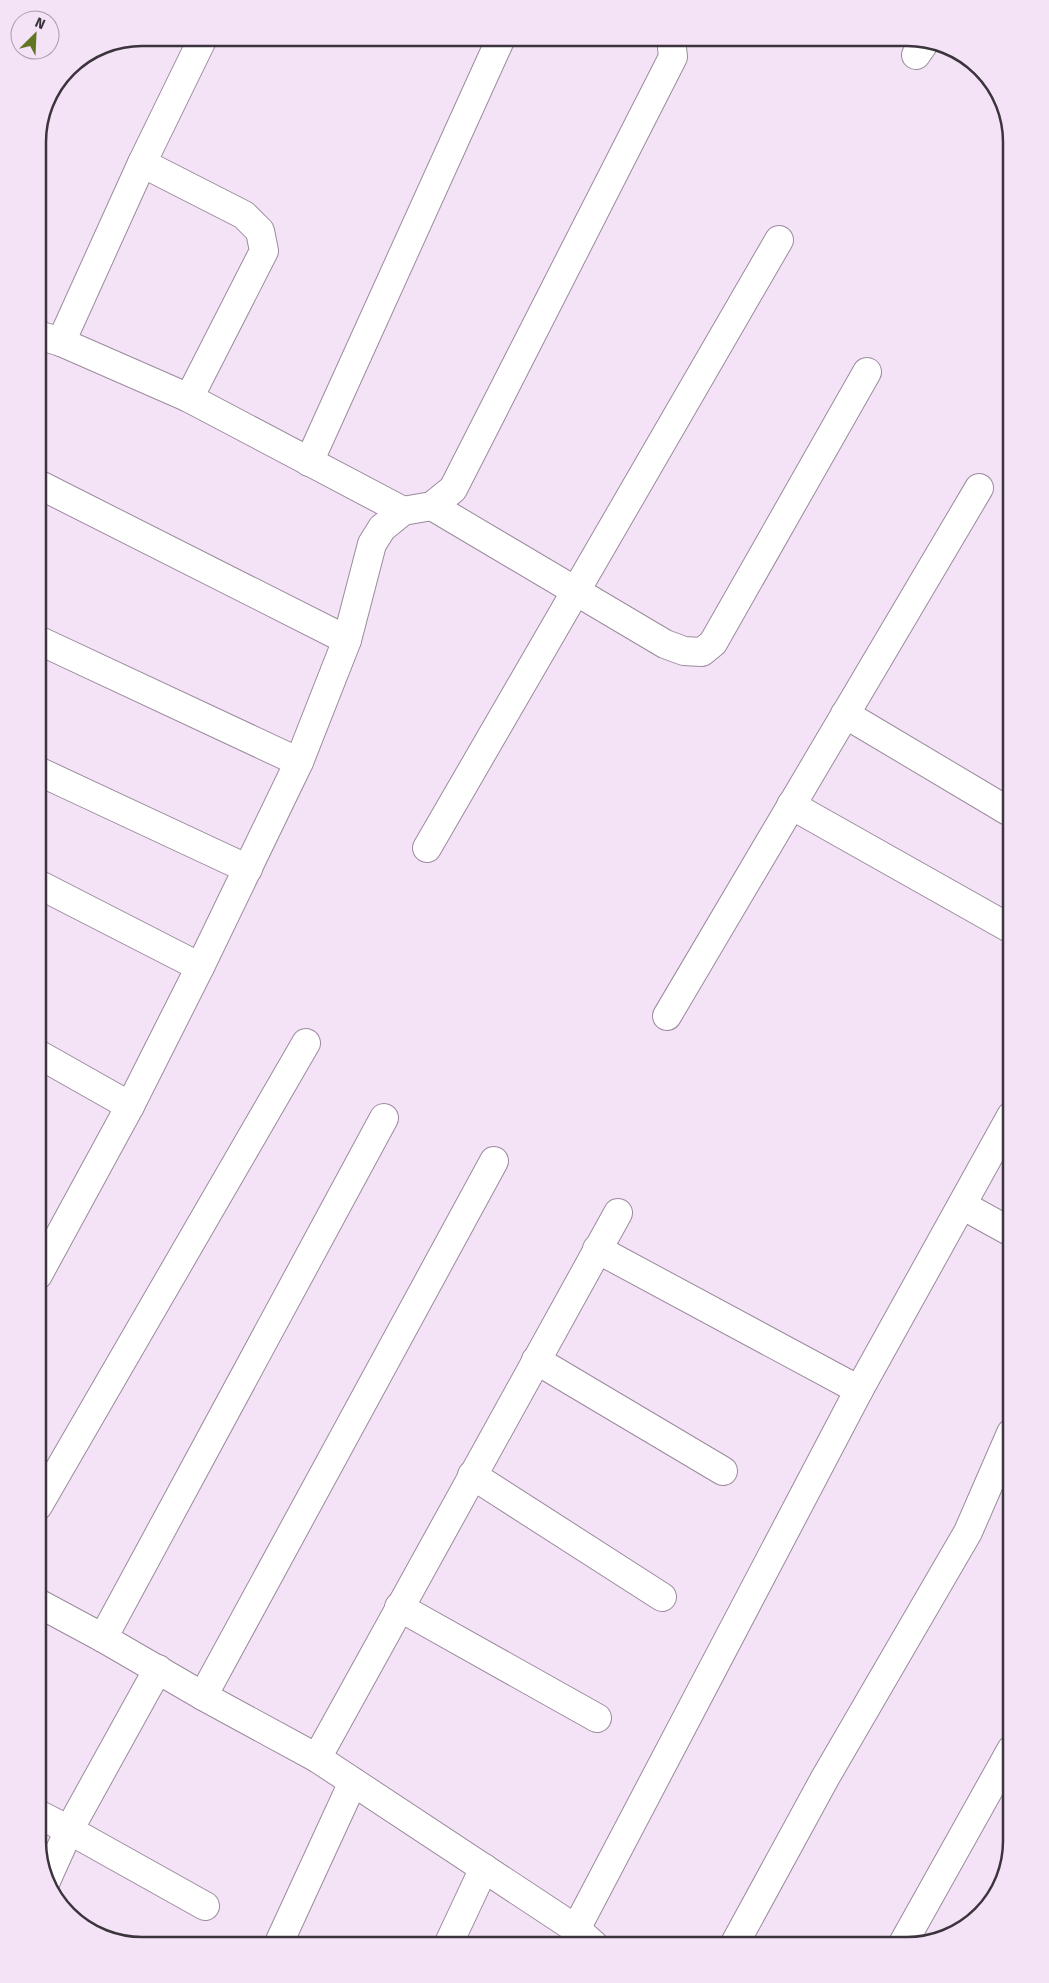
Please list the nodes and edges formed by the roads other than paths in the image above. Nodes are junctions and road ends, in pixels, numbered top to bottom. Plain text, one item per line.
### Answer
1 (198, 46) edge
2 (497, 46) edge
3 (672, 46) edge
4 (142, 162) junction
5 (779, 240) dead end
6 (49, 338) edge
7 (867, 372) dead end
8 (189, 398) junction
9 (310, 462) junction
10 (46, 488) edge
11 (979, 488) dead end
12 (432, 506) junction
13 (403, 511) junction
14 (577, 591) junction
15 (347, 640) junction
16 (46, 644) edge
17 (845, 714) junction
18 (299, 762) junction
19 (46, 775) edge
20 (791, 805) junction
21 (1003, 808) edge
22 (428, 848) dead end
23 (248, 869) junction
24 (46, 888) edge
25 (1003, 924) edge
26 (200, 967) junction
27 (667, 1016) dead end
28 (306, 1043) dead end
29 (46, 1059) edge
30 (130, 1106) junction
31 (384, 1118) dead end
32 (1003, 1132) edge
33 (494, 1161) dead end
34 (962, 1205) junction
35 (618, 1213) dead end
36 (1003, 1227) edge
37 (597, 1249) junction
38 (46, 1260) edge
39 (536, 1360) junction
40 (859, 1390) junction
41 (1003, 1453) edge
42 (723, 1471) dead end
43 (472, 1475) junction
44 (46, 1492) edge
45 (662, 1597) dead end
46 (46, 1607) edge
47 (400, 1607) junction
48 (104, 1638) junction
49 (158, 1670) junction
50 (203, 1696) junction
51 (597, 1718) dead end
52 (317, 1758) junction
53 (1003, 1766) edge
54 (353, 1782) junction
55 (46, 1818) edge
56 (69, 1830) junction
57 (484, 1868) junction
58 (51, 1871) edge
59 (204, 1906) dead end
60 (282, 1937) edge
61 (452, 1937) edge
62 (585, 1937) edge
63 (739, 1937) edge
64 (907, 1937) edge

1 - 4 street
2 - 9 street
3 - 12 street
4 - 6 street
4 - 8 street
5 - 14 street
6 - 8 street
7 - 14 street
8 - 9 street
9 - 13 street
10 - 15 street
11 - 17 street
12 - 13 street
12 - 14 street
13 - 15 street
14 - 22 street
15 - 18 street
16 - 18 street
17 - 20 street
17 - 21 street
18 - 23 street
19 - 23 street
20 - 25 street
20 - 27 street
23 - 26 street
24 - 26 street
26 - 30 street
28 - 44 street
29 - 30 street
30 - 38 street
31 - 48 street
32 - 34 street
33 - 50 street
34 - 36 street
34 - 40 street
35 - 37 street
37 - 39 street
37 - 40 street
39 - 42 street
39 - 43 street
40 - 62 street
41 - 63 street
43 - 45 street
43 - 47 street
46 - 48 street
47 - 51 street
47 - 52 street
48 - 49 street
49 - 50 street
49 - 56 street
50 - 52 street
52 - 54 street
53 - 64 street
54 - 57 street
54 - 60 street
55 - 56 street
56 - 58 street
56 - 59 street
57 - 61 street
57 - 62 street

